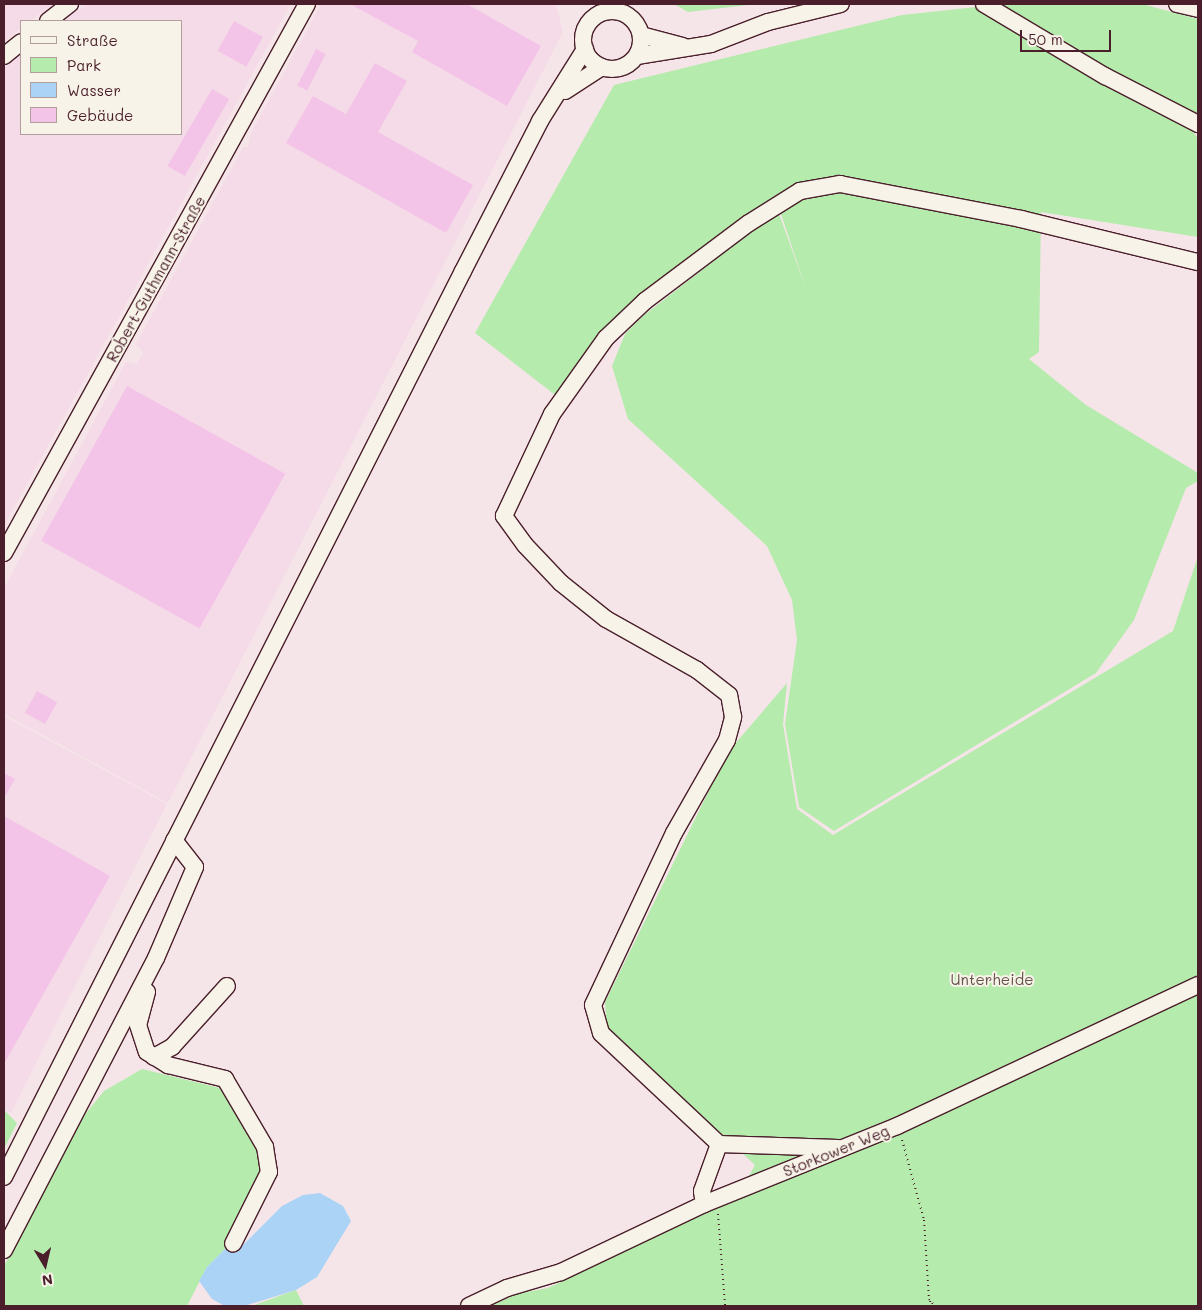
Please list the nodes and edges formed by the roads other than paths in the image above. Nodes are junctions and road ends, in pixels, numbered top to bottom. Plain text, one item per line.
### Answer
1 (70, 4) edge
2 (307, 4) edge
3 (840, 4) edge
4 (984, 4) edge
5 (1178, 4) edge
6 (610, 7) edge
7 (1198, 9) edge
8 (592, 12) edge
9 (49, 20) edge
10 (641, 35) junction
11 (20, 43) edge
12 (693, 47) junction
13 (584, 49) junction
14 (4, 56) edge
15 (636, 56) junction
16 (602, 67) junction
17 (558, 97) junction
18 (1198, 124) edge
19 (1198, 262) edge
20 (4, 553) edge
21 (174, 840) junction
22 (156, 958) junction
23 (1198, 985) edge
24 (227, 986) dead end
25 (154, 1057) junction
26 (718, 1144) junction
27 (845, 1148) junction
28 (4, 1177) edge
29 (711, 1202) junction
30 (233, 1244) dead end
31 (4, 1250) edge
32 (470, 1306) edge

1 - 9 street
2 - 20 street, Robert-Guthmann-Straße
3 - 12 street
4 - 18 street
5 - 7 street
6 - 8 street
6 - 10 street
8 - 13 street
10 - 12 street
10 - 15 street
11 - 14 street
12 - 15 street
13 - 16 street
13 - 17 street
15 - 16 street
16 - 17 street
17 - 21 street
19 - 26 street
21 - 22 street
21 - 28 street
22 - 25 street
22 - 31 street
23 - 27 street, Storkower Weg
24 - 25 street
25 - 30 street
26 - 27 street
26 - 29 street
27 - 29 street, Storkower Weg
29 - 32 street, Storkower Weg

